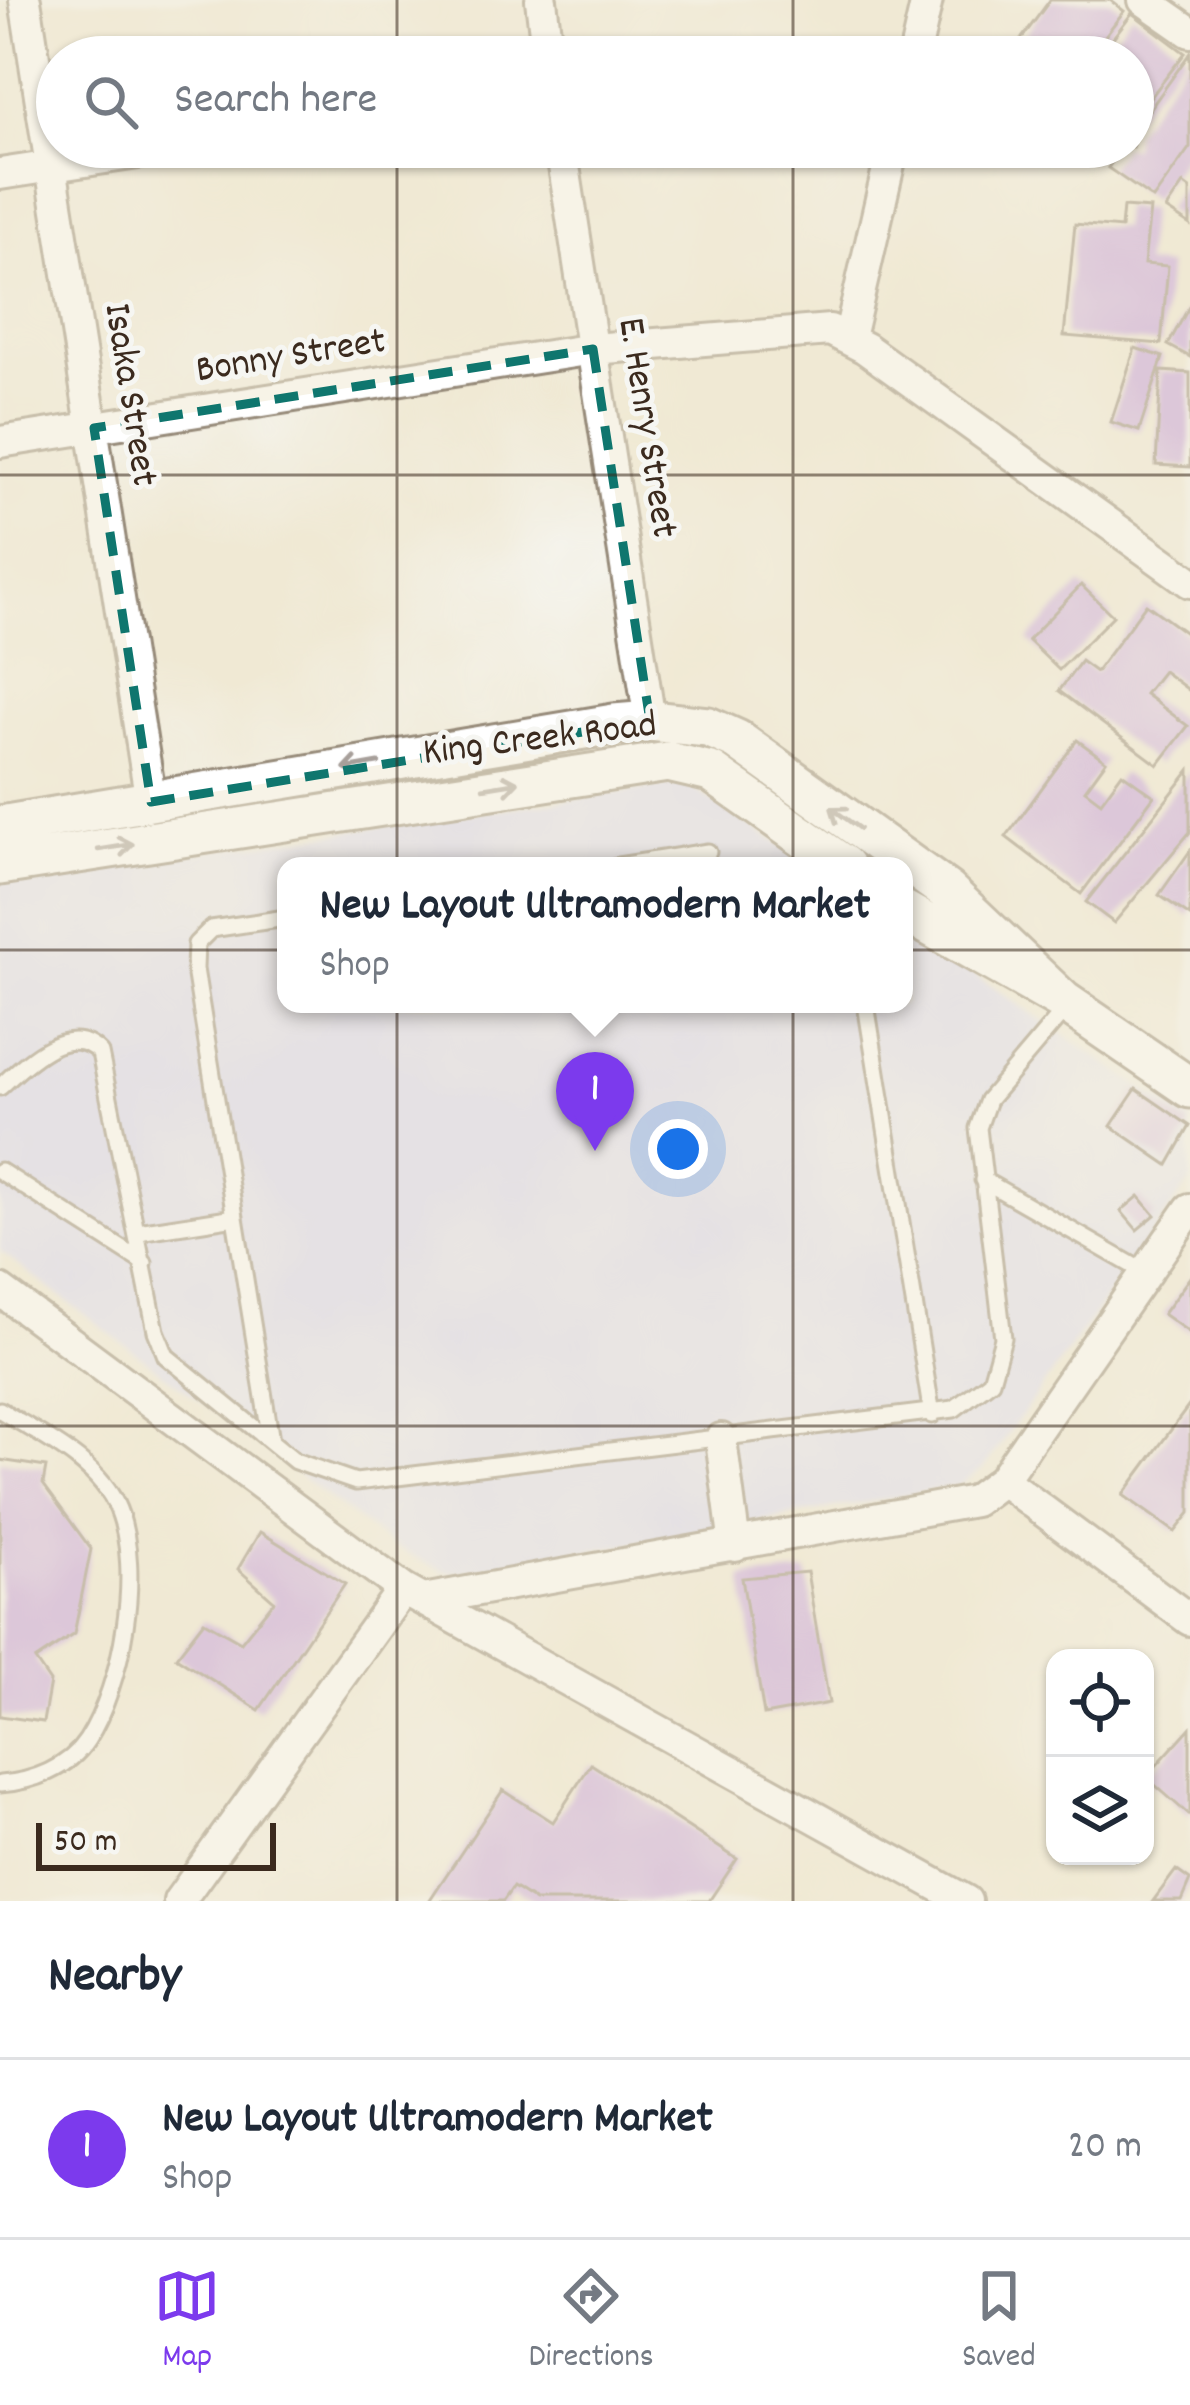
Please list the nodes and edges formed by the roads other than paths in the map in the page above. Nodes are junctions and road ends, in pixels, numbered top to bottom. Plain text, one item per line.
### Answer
1 (25, 0) edge
2 (542, 0) edge
3 (927, 0) edge
4 (1144, 0) edge
5 (1190, 32) edge
6 (546, 36) edge
7 (919, 36) edge
8 (36, 70) edge
9 (38, 168) edge
10 (51, 168) edge
11 (564, 168) edge
12 (888, 168) edge
13 (0, 174) edge
14 (849, 338) junction
15 (593, 349) junction
16 (94, 428) junction
17 (0, 442) edge
18 (1190, 582) edge
19 (650, 721) junction
20 (151, 802) junction
21 (0, 826) edge
22 (708, 852) dead end
23 (676, 857) edge
24 (831, 857) edge
25 (899, 857) edge
26 (0, 865) edge
27 (913, 867) edge
28 (913, 915) edge
29 (277, 919) edge
30 (1066, 1003) junction
31 (867, 1013) edge
32 (0, 1087) edge
33 (1190, 1088) edge
34 (0, 1171) edge
35 (983, 1180) junction
36 (1190, 1209) edge
37 (235, 1216) junction
38 (138, 1232) junction
39 (144, 1264) junction
40 (1145, 1274) junction
41 (0, 1290) edge
42 (0, 1410) edge
43 (932, 1415) junction
44 (721, 1439) junction
45 (271, 1441) junction
46 (1001, 1480) junction
47 (735, 1546) junction
48 (413, 1594) junction
49 (1190, 1620) edge
50 (0, 1784) edge
51 (179, 1901) edge
52 (966, 1901) edge

1 - 8 street, Isaka Street
2 - 6 street
3 - 7 street
4 - 5 street
9 - 13 street
10 - 16 street, Isaka Street
11 - 15 street, E. Henry Street
12 - 14 street
14 - 15 street, Bonny Street
14 - 18 street
15 - 16 street, Bonny Street
15 - 19 street, E. Henry Street
16 - 17 street, Bonny Street
16 - 20 street, Isaka Street
19 -> 20 street, King Creek Road
25 -> 19 street, King Creek Road
20 - 21 street, King Creek Road
22 - 23 lane
26 -> 24 street, King Creek Road
30 -> 27 street, King Creek Road
28 - 30 street, King Creek Road
29 - 37 lane
30 - 33 street, King Creek Road
30 - 35 lane
31 - 43 lane
32 - 38 lane
34 - 39 lane
35 - 40 lane
35 - 43 lane
36 - 40 street
37 - 38 lane
37 - 45 lane
38 - 39 lane
39 - 45 lane
40 - 46 street
41 - 48 street
42 - 50 lane
43 - 44 lane
44 - 45 lane
44 - 47 street
46 - 47 street
46 - 49 street
47 - 48 street
48 - 51 street
48 - 52 street

